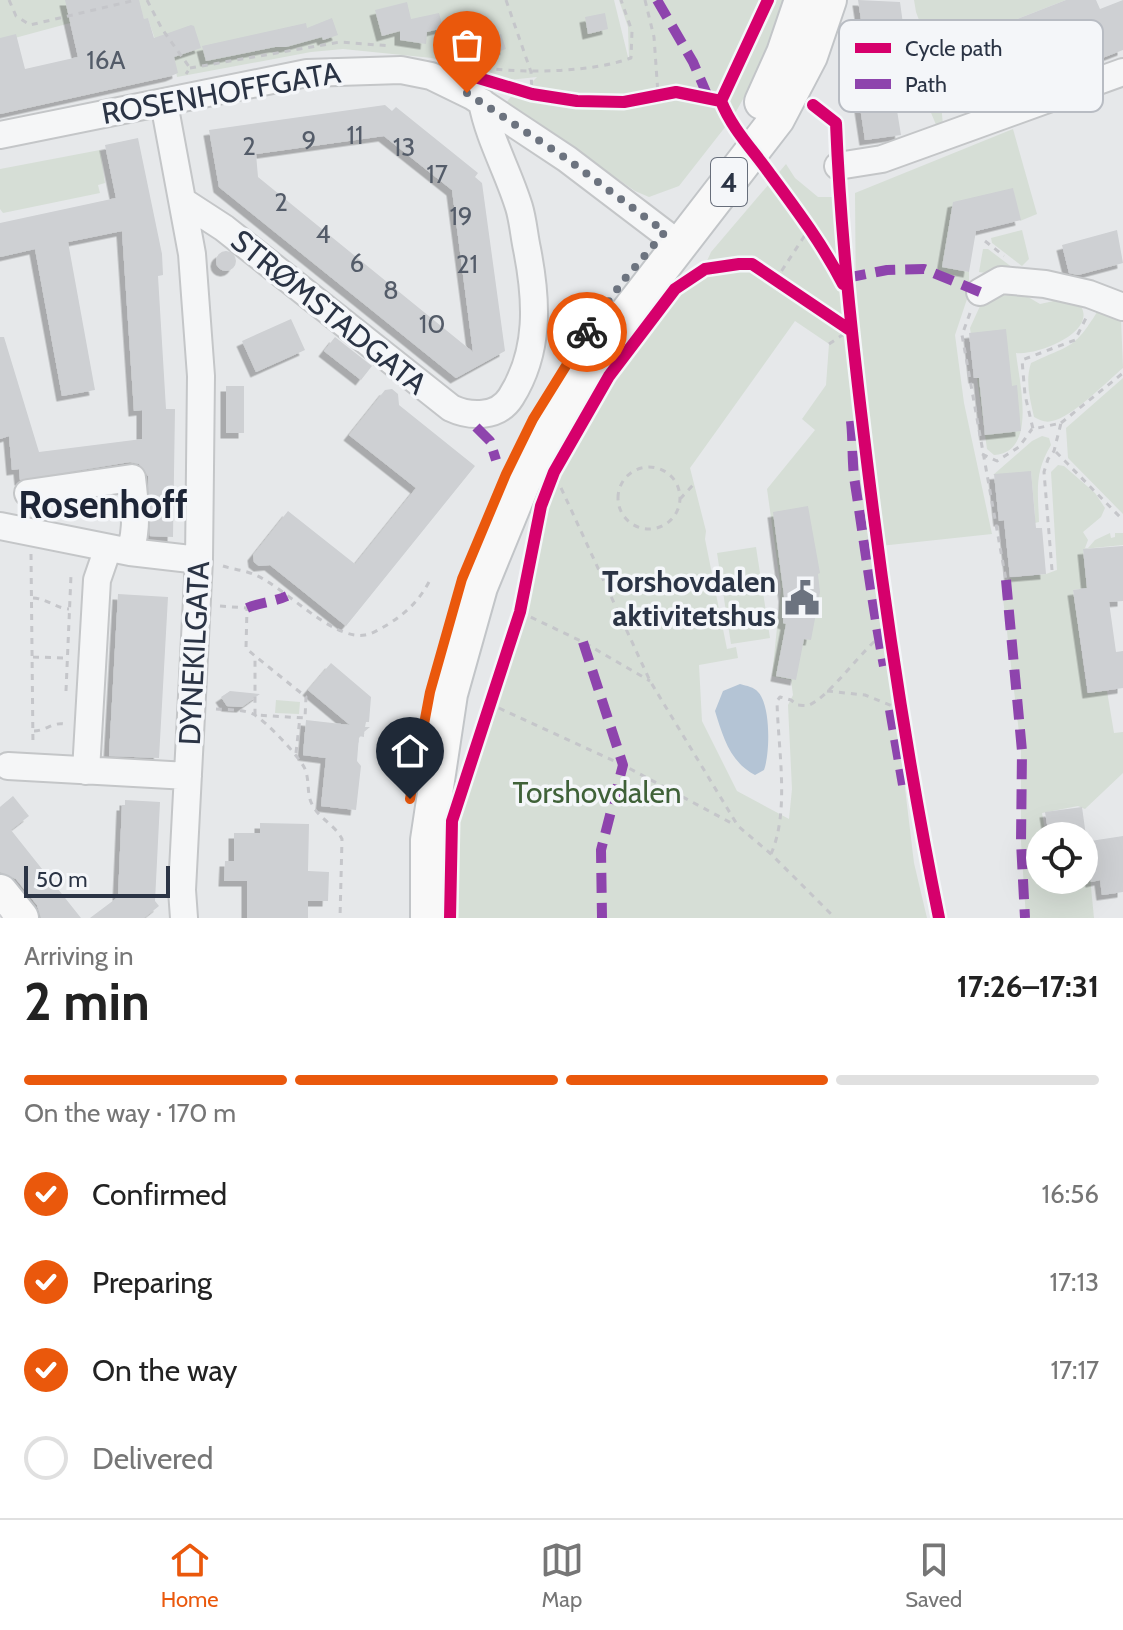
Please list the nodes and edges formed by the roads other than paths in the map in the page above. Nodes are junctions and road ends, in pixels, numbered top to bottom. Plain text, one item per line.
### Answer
1 (802, 0) edge
2 (829, 0) edge
3 (1123, 72) edge
4 (1103, 79) edge
5 (482, 87) junction
6 (164, 103) junction
7 (1012, 112) edge
8 (768, 114) junction
9 (0, 135) edge
10 (838, 166) dead end
11 (184, 202) junction
12 (672, 238) junction
13 (980, 292) road end
14 (1123, 307) edge
15 (28, 493) dead end
16 (0, 526) edge
17 (119, 550) junction
18 (199, 560) junction
19 (20, 767) road end
20 (86, 771) junction
21 (188, 776) junction
22 (0, 892) edge
23 (21, 918) edge
24 (184, 918) edge
25 (405, 918) edge
26 (428, 918) edge

1 - 8 main road, 4
2 - 8 main road, 4
3 - 4 street
5 - 6 street, ROSENHOFFGATA
5 - 11 street, STRØMSTADGATA
5 - 12 street, ROSENHOFFGATA
6 - 9 street, ROSENHOFFGATA
6 - 11 street, DYNEKILGATA
7 - 10 street
8 - 12 main road, 4
11 - 18 street, DYNEKILGATA
12 - 25 main road, 4
12 - 26 main road, 4
13 - 14 street
15 - 17 street
16 - 17 street
17 - 18 street
17 - 20 street
18 - 21 street, DYNEKILGATA
19 - 20 street
20 - 21 street
21 - 24 street, DYNEKILGATA
22 - 23 main road

